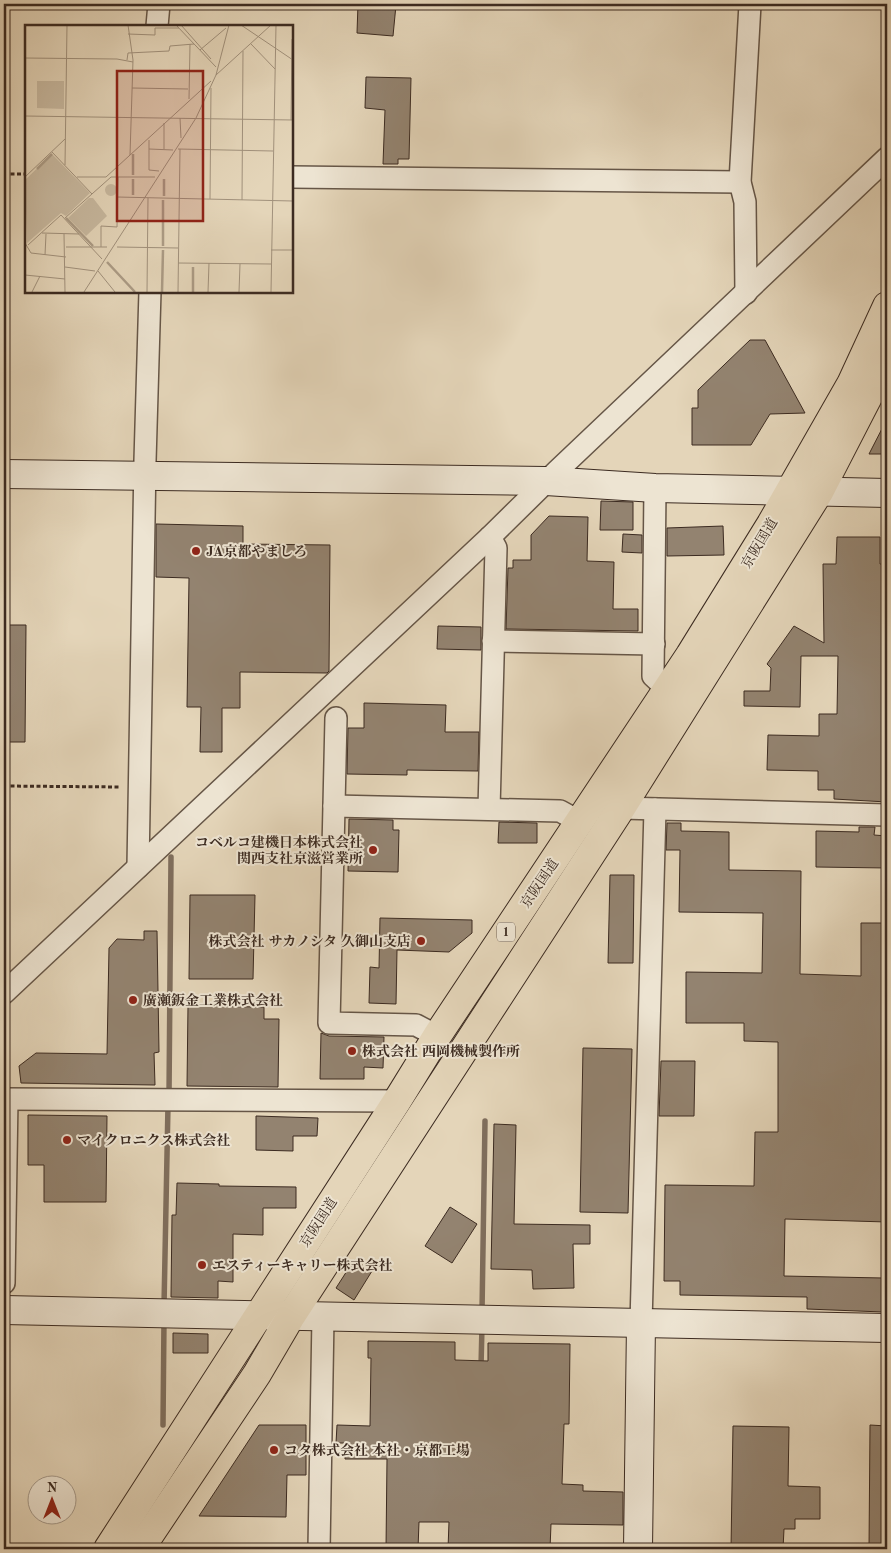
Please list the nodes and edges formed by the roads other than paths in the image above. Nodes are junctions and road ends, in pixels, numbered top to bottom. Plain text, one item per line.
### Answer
1 (159, 4) edge
2 (750, 4) edge
3 (157, 25) edge
4 (887, 158) edge
5 (292, 177) edge
6 (740, 182) junction
7 (150, 292) edge
8 (746, 293) junction
9 (887, 306) edge
10 (887, 360) edge
11 (4, 474) edge
12 (144, 476) junction
13 (546, 481) junction
14 (655, 488) junction
15 (790, 491) junction
16 (819, 492) junction
17 (887, 493) edge
18 (490, 537) junction
19 (493, 641) junction
20 (654, 644) junction
21 (668, 689) junction
22 (336, 718) dead end
23 (334, 806) junction
24 (621, 808) junction
25 (489, 809) junction
26 (655, 809) junction
27 (887, 815) edge
28 (580, 822) junction
29 (138, 867) junction
30 (4, 993) edge
31 (437, 1036) junction
32 (5, 1099) edge
33 (397, 1101) junction
34 (4, 1283) edge
35 (4, 1310) edge
36 (257, 1316) junction
37 (291, 1316) junction
38 (324, 1317) junction
39 (641, 1323) junction
40 (887, 1328) edge
41 (108, 1549) edge
42 (140, 1549) edge
43 (319, 1549) edge
44 (638, 1549) edge

1 - 3 street
2 - 6 street
4 - 8 street
5 - 6 street
6 - 8 street
7 - 12 street
8 - 13 street
9 - 15 highway, 京阪国道 / 1
10 - 16 highway, 京阪国道 / 1
11 - 12 street
12 - 13 street
12 - 29 street
13 - 14 street
13 - 18 street
14 - 15 street
14 - 20 street
15 - 16 street
15 - 21 highway, 京阪国道 / 1
16 - 17 street
16 - 24 highway, 京阪国道 / 1
18 - 19 street
18 - 29 street
19 - 20 street
19 - 25 street
20 - 21 street
21 - 28 highway, 京阪国道 / 1
22 - 23 street
23 - 25 street
23 - 31 street
24 - 26 street
24 - 37 highway, 京阪国道 / 1
25 - 28 street
26 - 27 street
26 - 39 street
28 - 31 highway, 京阪国道 / 1
29 - 30 street
31 - 33 highway, 京阪国道 / 1
32 - 33 street
32 - 34 street
33 - 36 highway, 京阪国道 / 1
35 - 36 street
36 - 37 street
36 - 41 highway, 京阪国道 / 1
37 - 38 street
37 - 42 highway, 京阪国道 / 1
38 - 39 street
38 - 43 street
39 - 40 street
39 - 44 street

